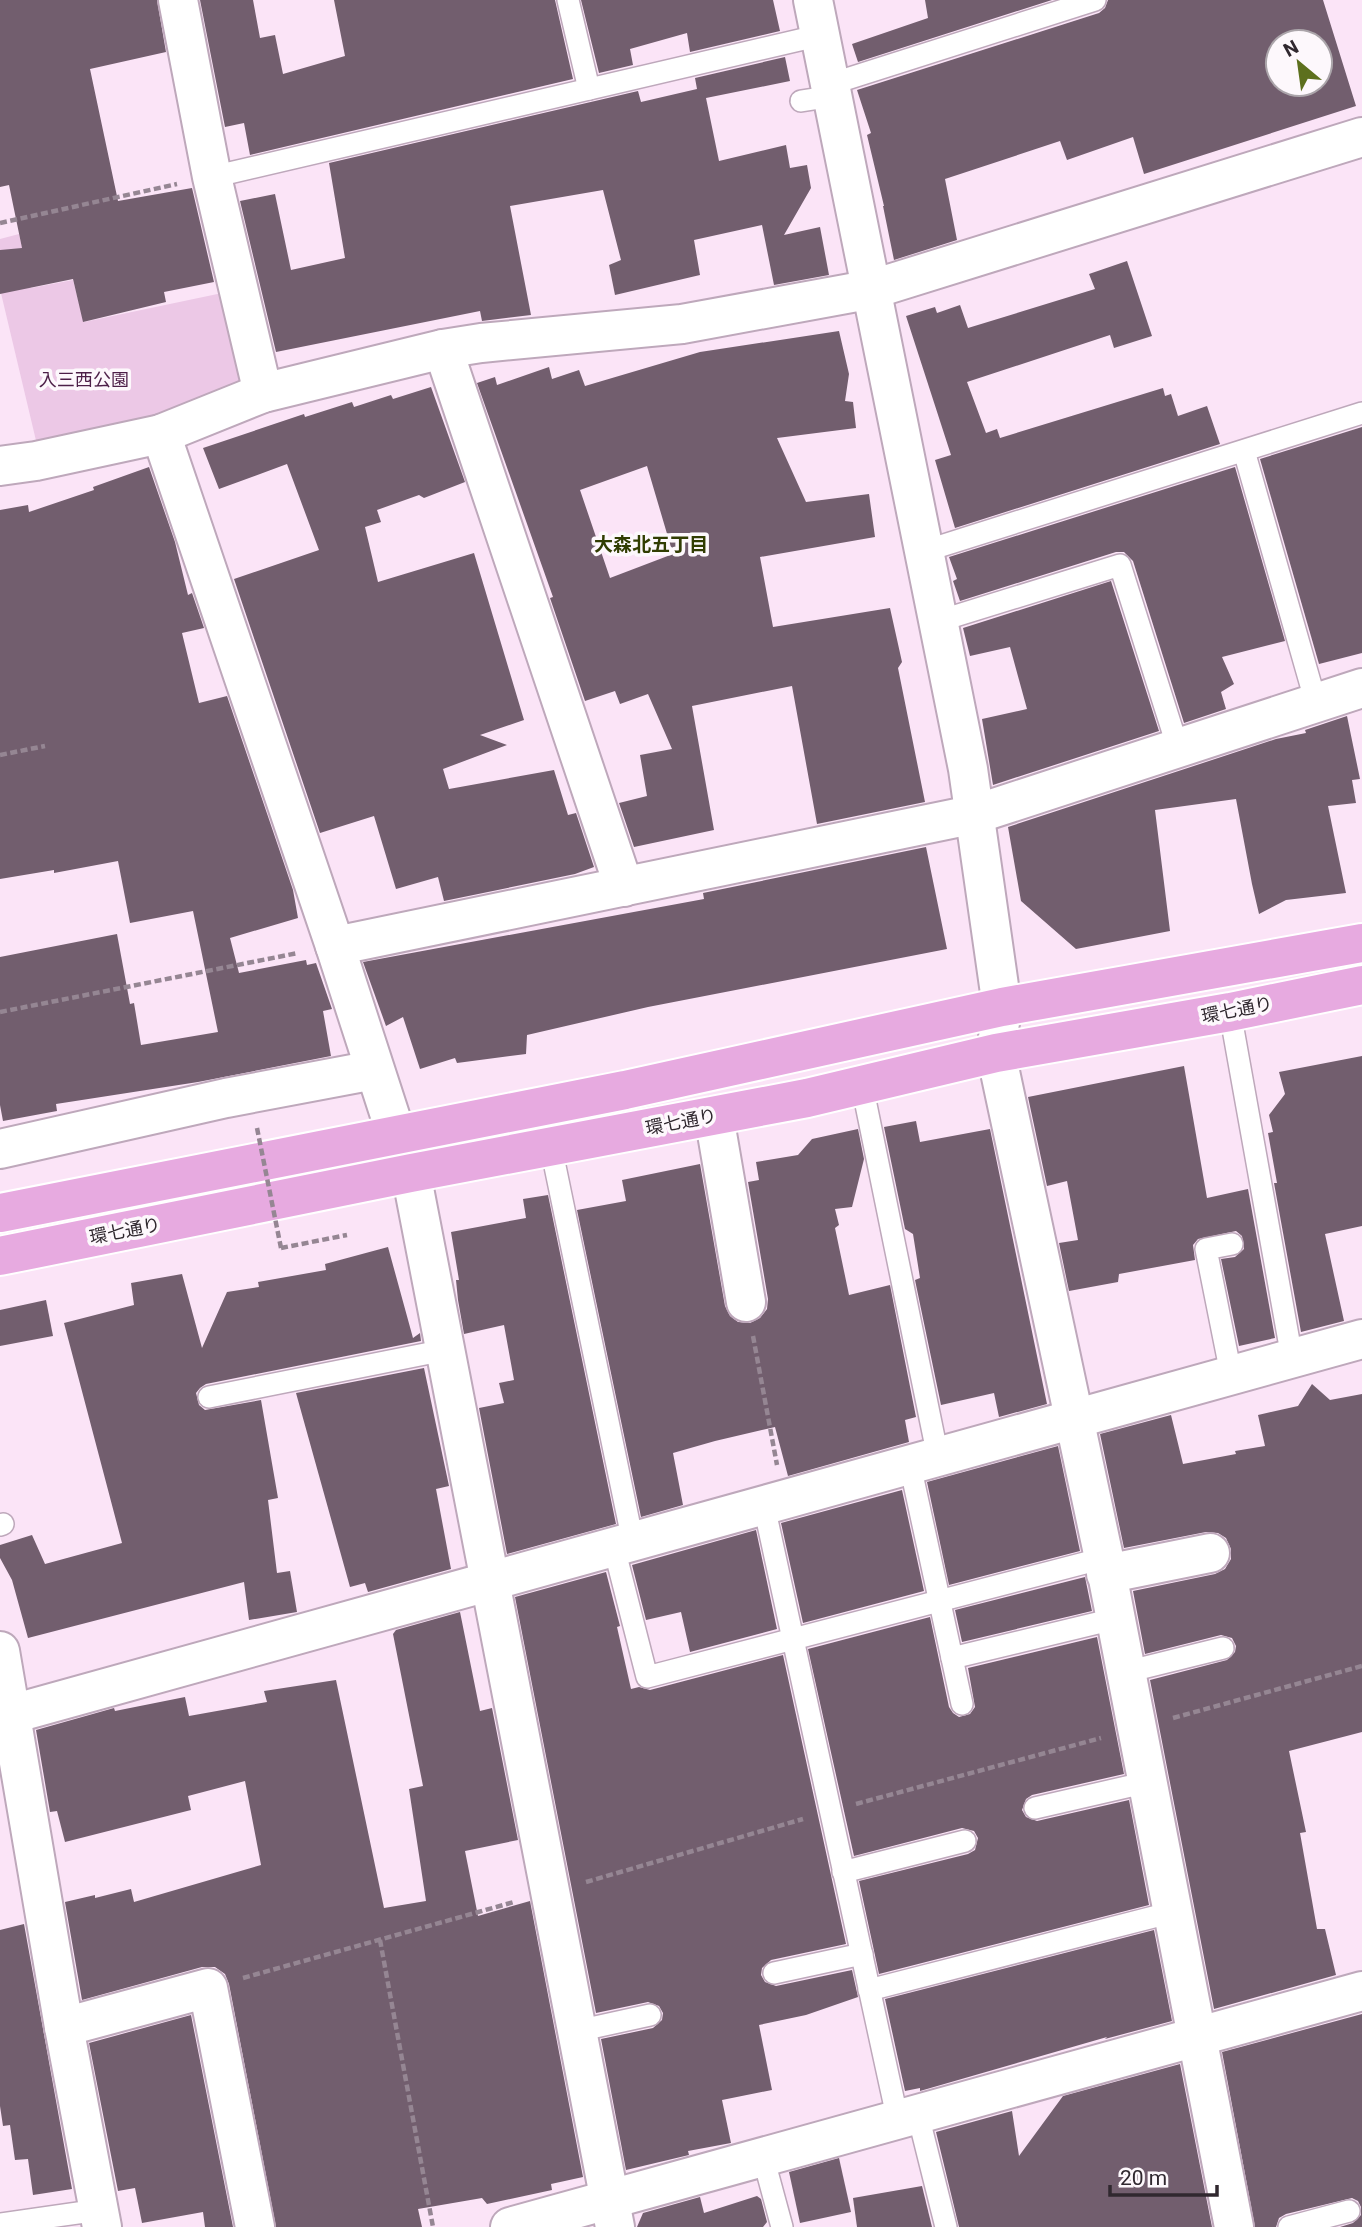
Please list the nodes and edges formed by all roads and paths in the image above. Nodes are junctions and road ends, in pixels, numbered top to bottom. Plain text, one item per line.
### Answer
1 (178, 0) edge
2 (568, 0) edge
3 (1095, 0) edge
4 (817, 18) edge
5 (589, 89) junction
6 (822, 94) junction
7 (1362, 138) edge
8 (212, 177) junction
9 (0, 223) edge
10 (873, 289) junction
11 (443, 349) junction
12 (263, 393) junction
13 (1362, 413) edge
14 (161, 434) junction
15 (1244, 451) junction
16 (0, 466) edge
17 (925, 551) junction
18 (939, 621) junction
19 (1362, 688) edge
20 (1316, 703) junction
21 (45, 746) dead end
22 (1178, 748) junction
23 (0, 755) edge
24 (976, 814) junction
25 (624, 887) junction
26 (1362, 943) edge
27 (335, 946) junction
28 (1362, 985) edge
29 (1002, 1007) junction
30 (0, 1012) edge
31 (1230, 1012) junction
32 (996, 1054) junction
33 (374, 1070) junction
34 (862, 1085) junction
35 (713, 1116) junction
36 (257, 1128) dead end
37 (396, 1134) junction
38 (551, 1147) junction
39 (0, 1149) edge
40 (411, 1173) junction
41 (0, 1213) edge
42 (347, 1235) dead end
43 (1232, 1244) dead end
44 (0, 1256) edge
45 (746, 1302) joint
46 (1362, 1339) edge
47 (445, 1350) junction
48 (1292, 1358) junction
49 (1231, 1374) junction
50 (209, 1397) dead end
51 (1073, 1418) junction
52 (924, 1461) junction
53 (774, 1503) junction
54 (623, 1545) junction
55 (1210, 1553) dead end
56 (1105, 1566) junction
57 (489, 1582) junction
58 (940, 1601) junction
59 (1114, 1619) junction
60 (793, 1639) junction
61 (1223, 1648) dead end
62 (952, 1658) junction
63 (1, 1663) edge
64 (1362, 1666) edge
65 (1126, 1672) junction
66 (962, 1704) dead end
67 (12, 1714) junction
68 (1138, 1728) junction
69 (1148, 1782) junction
70 (1035, 1808) dead end
71 (831, 1811) junction
72 (965, 1841) dead end
73 (843, 1872) junction
74 (551, 1892) junction
75 (1173, 1912) junction
76 (380, 1940) junction
77 (862, 1954) junction
78 (774, 1973) dead end
79 (208, 1988) junction
80 (869, 1990) junction
81 (1362, 1991) edge
82 (650, 2015) dead end
83 (64, 2027) junction
84 (577, 2031) junction
85 (1198, 2038) junction
86 (908, 2118) junction
87 (763, 2157) junction
88 (1349, 2211) dead end
89 (612, 2213) edge
90 (100, 2219) edge
91 (0, 2224) edge
92 (255, 2227) edge
93 (433, 2227) edge
94 (510, 2227) edge
95 (782, 2227) edge
96 (946, 2227) edge
97 (1234, 2227) edge
98 (1289, 2227) edge

1 - 8 street
2 - 5 lane
3 - 6 lane
4 - 5 lane
4 - 6 street
5 - 8 lane
6 - 10 street
7 - 10 street
8 - 9 path
8 - 12 street
10 - 11 street
10 - 17 street
11 - 12 street
11 - 25 street
12 - 14 street
13 - 15 lane
14 - 16 street
14 - 27 street
15 - 17 lane
15 - 20 lane
17 - 18 street
18 - 22 lane
18 - 24 street
19 - 20 street
20 - 22 street
21 - 23 path
22 - 24 street
24 - 25 street
24 - 29 street
25 - 27 street
26 - 29 main road
27 - 30 path
27 - 33 street
28 - 31 main road, 環七通り
29 - 32 street
29 - 37 main road
31 - 32 main road, 環七通り
31 - 48 lane
32 - 34 main road, 環七通り
32 - 51 street
33 - 37 street
33 - 39 street
34 - 35 main road, 環七通り
34 - 52 lane
35 - 38 main road, 環七通り
35 - 45 street
36 - 42 path, bridge
37 - 41 main road
38 - 40 main road, 環七通り
38 - 54 lane
40 - 44 main road, 環七通り
40 - 47 street
43 - 49 lane
45 - 53 path
46 - 48 street
47 - 50 lane
47 - 57 street
48 - 49 street
49 - 51 street
51 - 52 street
51 - 56 street
52 - 53 street
52 - 58 lane
53 - 54 street
53 - 60 lane
54 - 57 street
54 - 60 lane
55 - 56 street
56 - 58 lane
56 - 59 street
57 - 67 street
57 - 74 street
58 - 60 lane
58 - 62 lane
59 - 62 lane
59 - 65 street
60 - 71 lane
61 - 65 lane
62 - 66 lane
63 - 67 street
64 - 68 path
65 - 68 street
67 - 83 street
68 - 69 street
68 - 71 path
69 - 70 lane
69 - 75 street
71 - 73 lane
71 - 74 path
72 - 73 lane
73 - 77 lane
74 - 76 path
74 - 84 street
75 - 80 lane
75 - 85 street
76 - 79 path
76 - 93 path
77 - 78 lane
77 - 80 lane
79 - 83 street
79 - 92 street
80 - 86 lane
81 - 85 street
82 - 84 lane
83 - 90 street
84 - 89 street
85 - 86 street
85 - 97 street
86 - 87 street
86 - 96 lane
87 - 89 street
87 - 95 lane
88 - 98 lane
89 - 94 street
90 - 91 lane

